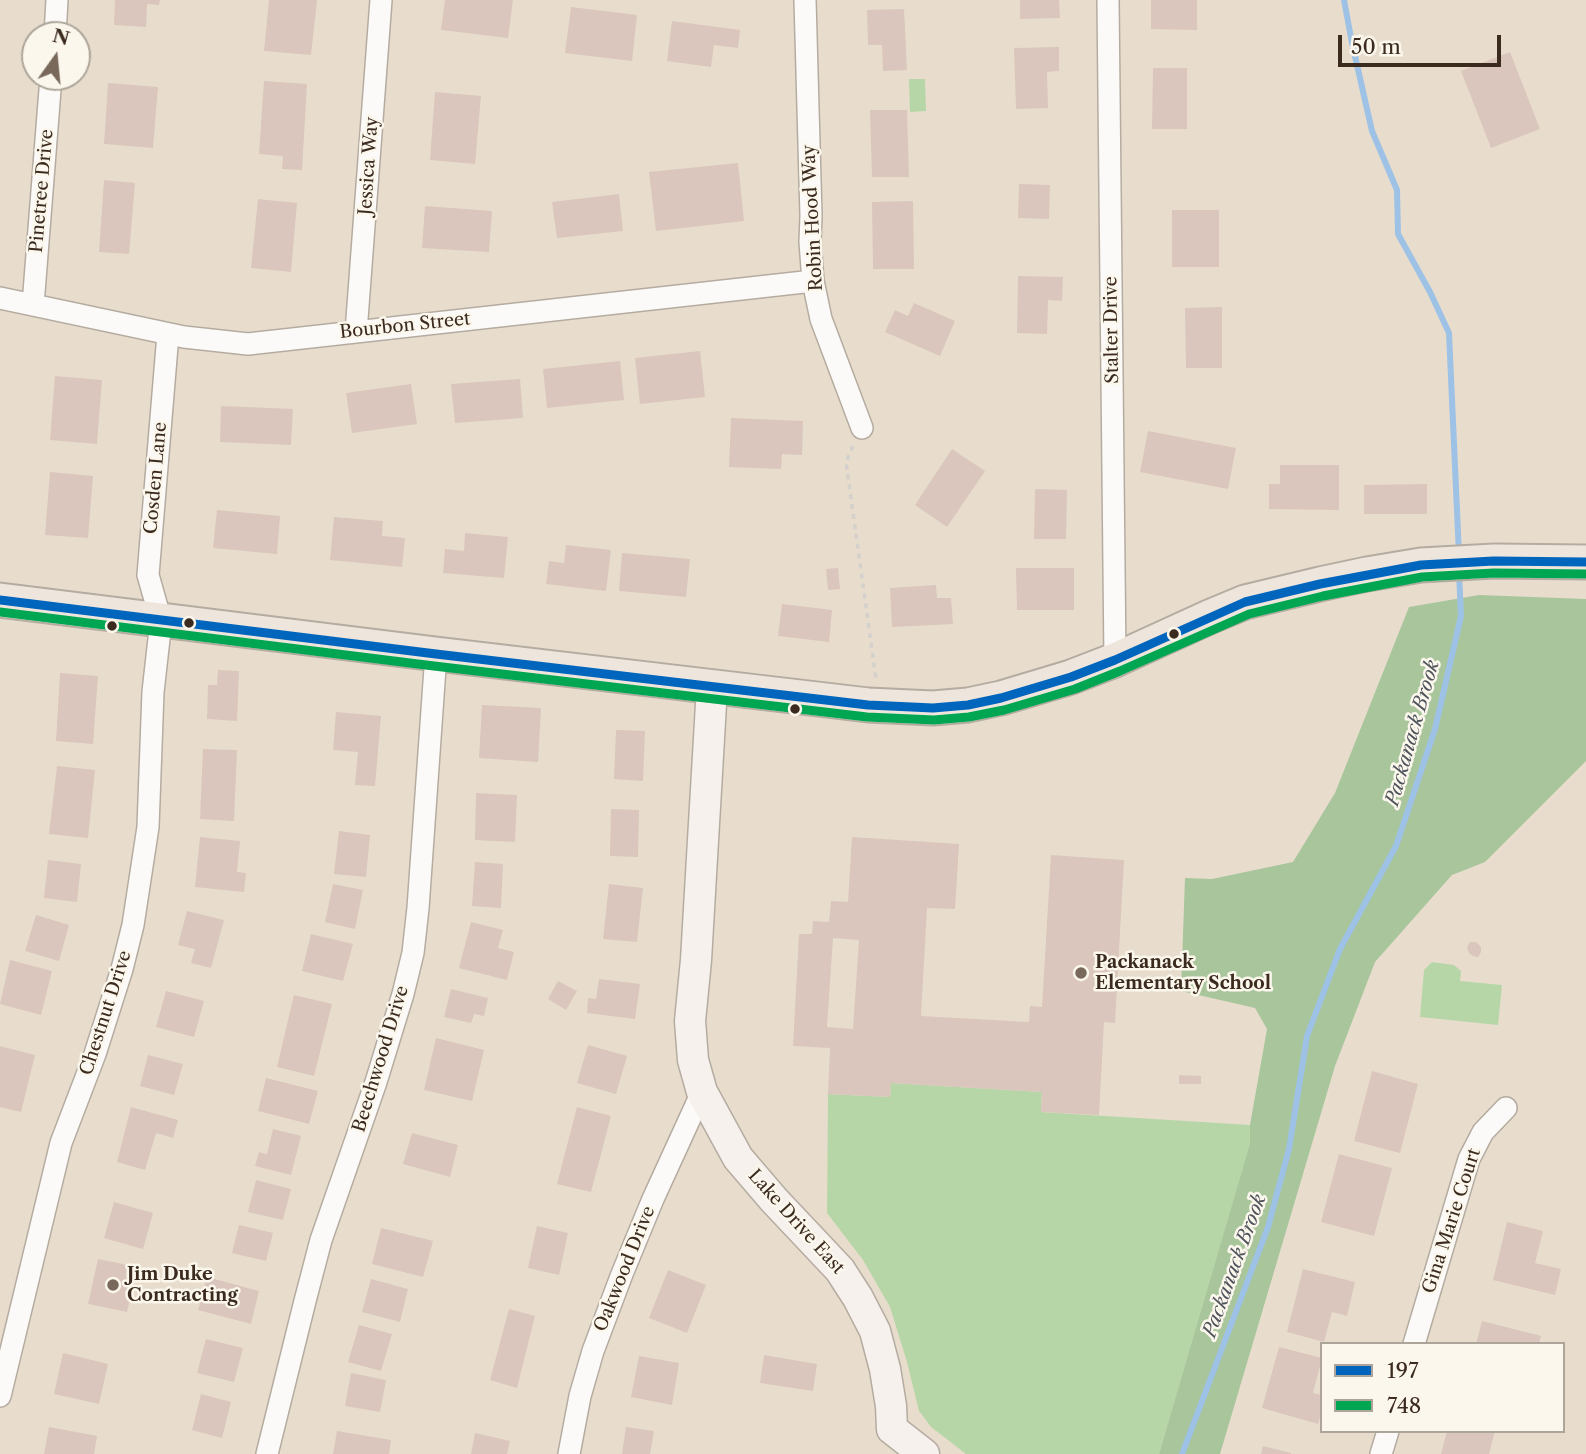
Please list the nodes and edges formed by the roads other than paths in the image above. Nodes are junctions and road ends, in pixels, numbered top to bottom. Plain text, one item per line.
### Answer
1 (57, 0) edge
2 (381, 0) edge
3 (805, 0) edge
4 (1108, 0) edge
5 (56, 21) edge
6 (50, 91) edge
7 (813, 281) junction
8 (0, 298) edge
9 (33, 305) junction
10 (356, 332) junction
11 (168, 334) junction
12 (862, 428) road end
13 (1586, 562) edge
14 (0, 600) edge
15 (161, 621) junction
16 (436, 654) junction
17 (1115, 660) junction
18 (712, 687) junction
19 (702, 1092) junction
20 (1506, 1108) dead end
21 (1415, 1342) edge
22 (0, 1396) edge
23 (1387, 1433) edge
24 (892, 1442) edge
25 (267, 1454) edge
26 (569, 1454) edge
27 (924, 1454) edge
28 (1381, 1454) edge

1 - 5 street
2 - 10 street, Jessica Way
3 - 7 street, Robin Hood Way
4 - 17 street, Stalter Drive
6 - 9 street, Pinetree Drive
7 - 10 street, Bourbon Street
7 - 12 street, Robin Hood Way
8 - 9 street, Bourbon Street
9 - 11 street, Bourbon Street
10 - 11 street, Bourbon Street
11 - 15 street, Cosden Lane
13 - 17 main road
14 - 15 main road
15 - 16 main road
15 - 22 street, Chestnut Drive
16 - 18 main road
16 - 25 street, Beechwood Drive
17 - 18 main road
18 - 19 street, Lake Drive East
19 - 24 street, Lake Drive East
19 - 26 street, Oakwood Drive
20 - 21 street, Gina Marie Court
23 - 28 street
24 - 27 street, Lake Drive East

